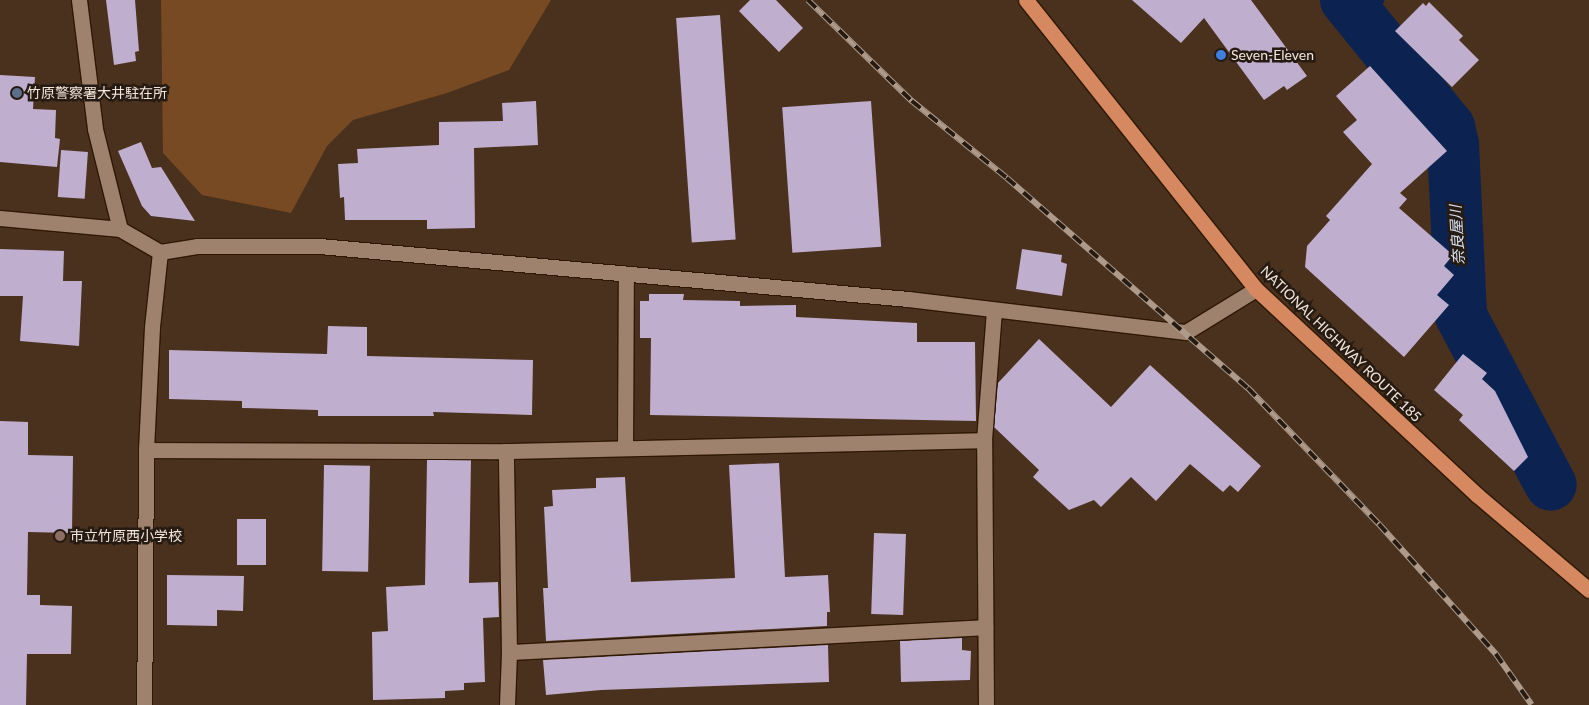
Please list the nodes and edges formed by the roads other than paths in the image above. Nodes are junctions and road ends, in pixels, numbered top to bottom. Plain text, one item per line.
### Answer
1 (79, 0) edge
2 (1026, 0) edge
3 (0, 218) edge
4 (120, 228) junction
5 (160, 252) junction
6 (626, 275) junction
7 (1256, 290) junction
8 (994, 310) junction
9 (984, 440) junction
10 (626, 447) junction
11 (146, 450) junction
12 (506, 451) junction
13 (1589, 590) edge
14 (984, 627) junction
15 (509, 652) junction
16 (144, 705) edge
17 (507, 705) edge
18 (986, 705) edge

1 - 4 street
2 - 7 highway, NATIONAL HIGHWAY ROUTE 185
3 - 4 street
4 - 5 street
5 - 6 street
5 - 11 street
6 - 8 street
6 - 10 street
7 - 8 street
7 - 13 highway, NATIONAL HIGHWAY ROUTE 185
8 - 9 street
9 - 10 street
9 - 14 street
10 - 12 street
11 - 12 street
11 - 16 street
12 - 15 street
14 - 15 street
14 - 18 street
15 - 17 street

